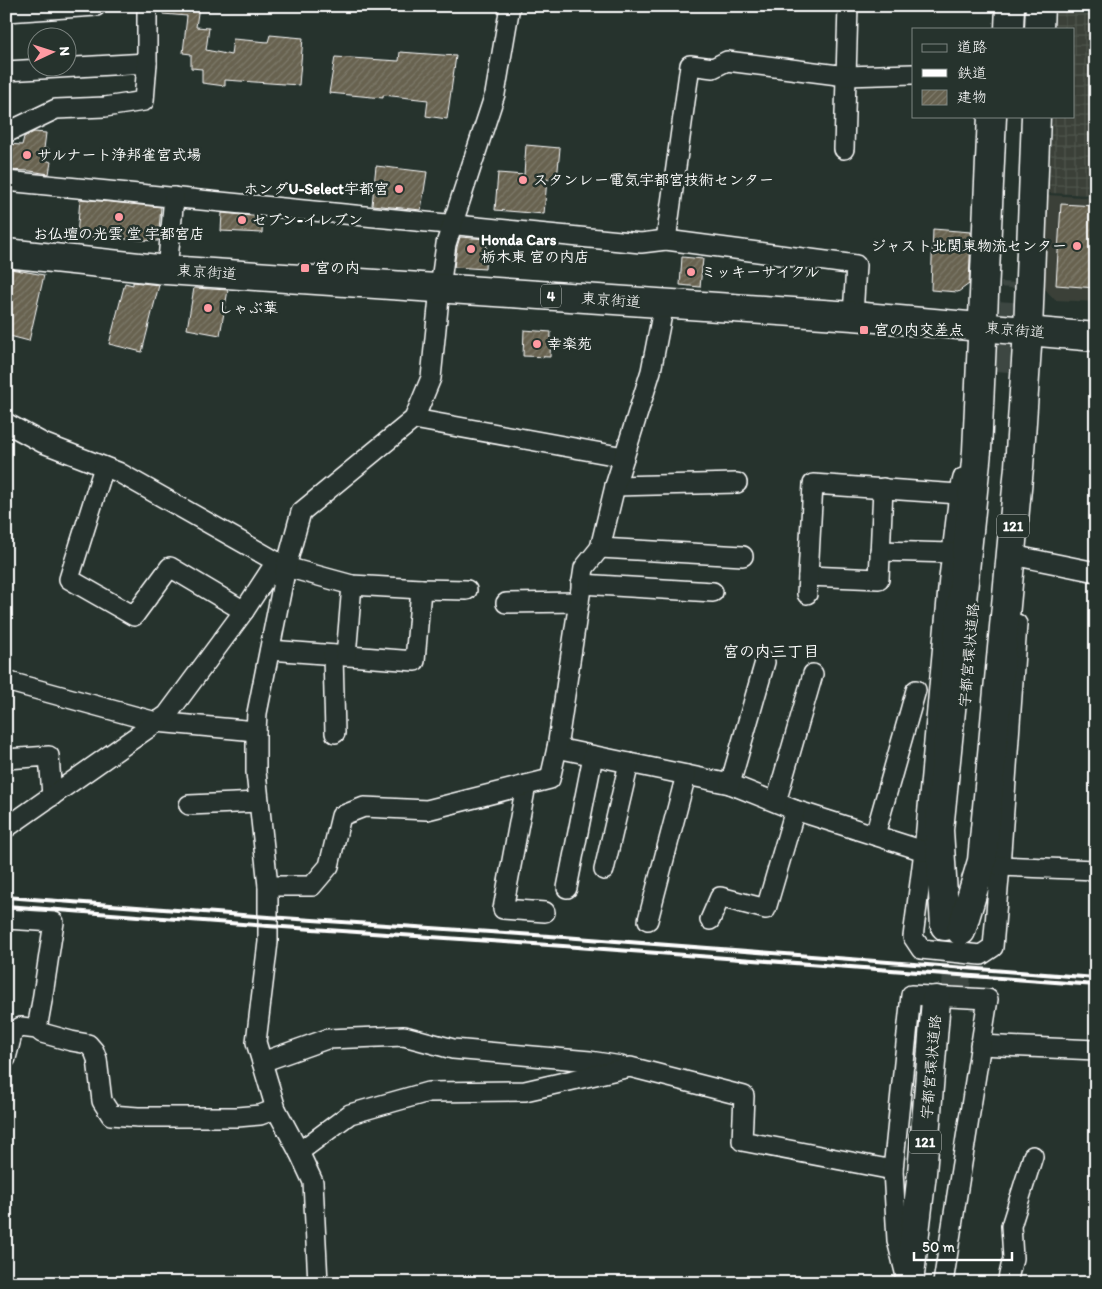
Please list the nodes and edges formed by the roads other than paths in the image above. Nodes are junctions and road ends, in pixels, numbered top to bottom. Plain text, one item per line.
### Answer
1 (96, 6) edge
2 (148, 6) edge
3 (510, 6) edge
4 (848, 6) edge
5 (997, 6) edge
6 (1010, 6) edge
7 (1025, 6) edge
8 (1040, 6) edge
9 (6, 12) edge
10 (996, 28) edge
11 (1009, 28) edge
12 (1024, 28) edge
13 (1039, 28) edge
14 (147, 64) junction
15 (6, 71) edge
16 (912, 74) edge
17 (846, 76) junction
18 (992, 118) edge
19 (1005, 118) edge
20 (1021, 118) edge
21 (1036, 118) edge
22 (6, 133) edge
23 (844, 149) dead end
24 (6, 180) edge
25 (174, 197) junction
26 (453, 224) junction
27 (666, 240) junction
28 (6, 253) edge
29 (167, 270) junction
30 (440, 288) junction
31 (664, 304) junction
32 (854, 316) junction
33 (983, 327) junction
34 (1028, 331) junction
35 (1096, 337) edge
36 (1002, 369) tunnel mouth
37 (414, 419) junction
38 (6, 423) edge
39 (977, 451) junction
40 (624, 457) junction
41 (104, 467) junction
42 (1019, 467) junction
43 (737, 483) dead end
44 (615, 486) junction
45 (883, 488) junction
46 (959, 494) junction
47 (600, 548) junction
48 (880, 551) junction
49 (952, 553) junction
50 (743, 556) dead end
51 (1022, 557) junction
52 (281, 564) junction
53 (1096, 572) edge
54 (352, 585) junction
55 (421, 589) junction
56 (467, 590) dead end
57 (714, 592) dead end
58 (580, 593) junction
59 (506, 603) dead end
60 (244, 611) junction
61 (270, 650) junction
62 (339, 656) junction
63 (765, 662) dead end
64 (813, 674) dead end
65 (6, 681) edge
66 (916, 690) dead end
67 (156, 722) junction
68 (256, 730) junction
69 (335, 733) dead end
70 (557, 748) junction
71 (593, 756) junction
72 (6, 759) edge
73 (629, 763) junction
74 (686, 775) junction
75 (730, 784) junction
76 (526, 785) junction
77 (52, 796) junction
78 (259, 802) junction
79 (776, 802) junction
80 (189, 805) dead end
81 (795, 810) junction
82 (6, 828) edge
83 (874, 835) junction
84 (924, 851) junction
85 (1000, 866) junction
86 (604, 870) dead end
87 (1096, 870) edge
88 (268, 886) junction
89 (567, 888) dead end
90 (545, 912) dead end
91 (6, 919) edge
92 (648, 920) dead end
93 (710, 920) dead end
94 (952, 936) junction
95 (37, 1029) junction
96 (980, 1046) junction
97 (1096, 1050) edge
98 (6, 1058) edge
99 (262, 1062) junction
100 (630, 1067) junction
101 (276, 1109) junction
102 (299, 1152) junction
103 (1033, 1156) dead end
104 (893, 1170) junction
105 (318, 1283) edge
106 (908, 1283) edge
107 (924, 1283) edge
108 (943, 1283) edge
109 (1007, 1283) edge

1 - 9 street
2 - 14 street
3 - 26 street
4 - 17 street
5 - 10 highway
6 - 11 highway
7 - 12 highway
8 - 13 highway
14 - 15 street
14 - 22 street
16 - 17 street
17 - 23 street
17 - 27 street
18 - 33 highway
19 - 20 highway
21 - 34 highway, 121
24 - 25 street
25 - 26 street
25 - 29 street
26 - 27 street
26 - 30 street
27 - 32 street
28 - 29 highway, 東京街道 / 4
29 - 30 highway, 東京街道 / 4
30 - 31 highway, 東京街道 / 4
30 - 37 street
31 - 32 highway, 東京街道 / 4
31 - 40 street
32 - 33 highway, 東京街道 / 4
33 - 34 highway, 東京街道 / 4
33 - 39 highway
34 - 35 highway, 東京街道 / 4
34 - 42 highway, 121
36 - 94 highway, 宇都宮環状道路 / 121
37 - 40 street
37 - 52 street
38 - 41 street
39 - 46 street
39 - 94 highway
40 - 44 street
41 - 52 street
41 - 60 street
42 - 51 street
42 - 94 highway, 121
43 - 44 street
44 - 47 street
45 - 46 street
45 - 48 street
45 - 48 street
46 - 49 street
47 - 50 street
47 - 58 street
48 - 49 street
49 - 84 street
51 - 53 street
51 - 85 street
52 - 54 street
52 - 60 street
52 - 61 street
54 - 55 street
54 - 62 street
55 - 56 street
55 - 62 street
57 - 58 street
58 - 59 street
58 - 70 street
60 - 67 street
61 - 62 street
61 - 68 street
62 - 69 street
63 - 75 street
64 - 79 street
65 - 67 street
66 - 83 street
67 - 68 street
67 - 77 street
68 - 78 street
70 - 71 street
70 - 76 street
71 - 73 street
71 - 89 street
72 - 77 street
73 - 74 street
73 - 86 street
74 - 75 street
74 - 92 street
75 - 79 street
76 - 88 street
76 - 90 street
77 - 82 street
78 - 80 street
78 - 88 street
79 - 81 street
81 - 83 street
81 - 93 street
83 - 84 street
84 - 85 street
85 - 87 street
88 - 99 street
91 - 95 street
95 - 98 street
95 - 101 street
96 - 97 street
96 - 104 street
96 - 108 street
99 - 100 street
99 - 101 street
100 - 102 street
100 - 104 street
101 - 102 street
102 - 105 street
103 - 109 street
104 - 106 street
106 - 107 highway, 宇都宮環状道路 / 121

